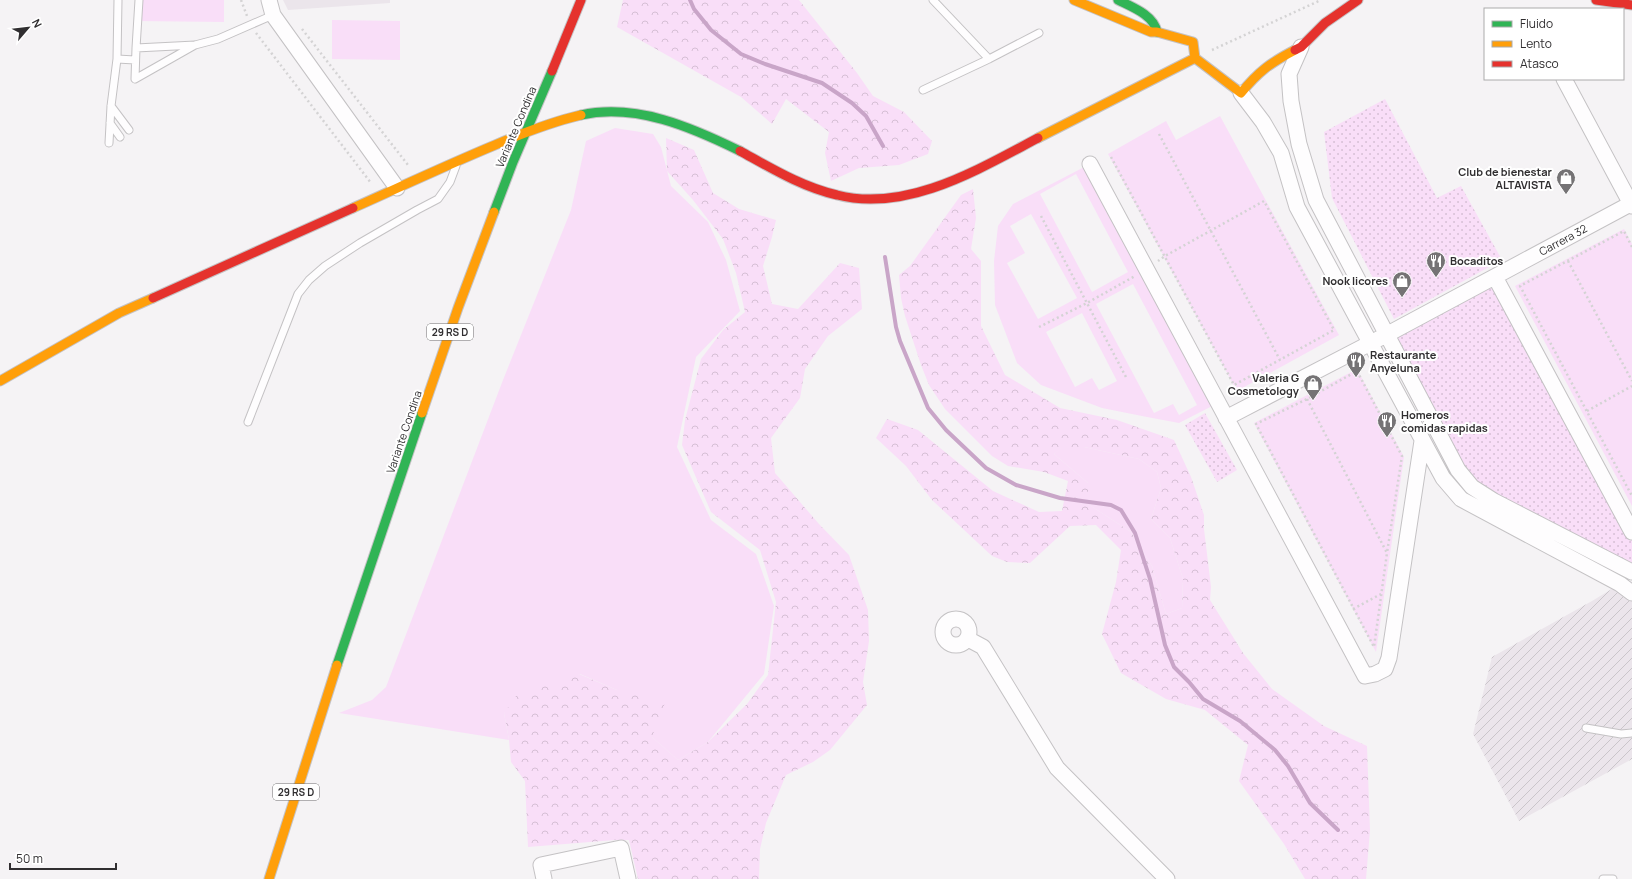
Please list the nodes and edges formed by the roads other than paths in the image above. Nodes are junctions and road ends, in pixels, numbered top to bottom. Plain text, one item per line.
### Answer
1 (118, 0) edge
2 (139, 0) edge
3 (269, 0) edge
4 (581, 0) edge
5 (933, 0) edge
6 (1074, 0) edge
7 (1118, 0) edge
8 (1358, 0) edge
9 (1596, 0) edge
10 (1632, 5) edge
11 (273, 15) junction
12 (1157, 32) junction
13 (1040, 33) dead end
14 (195, 45) junction
15 (1301, 46) junction
16 (136, 48) junction
17 (1195, 58) junction
18 (117, 59) junction
19 (989, 59) junction
20 (135, 60) junction
21 (1565, 80) edge
22 (923, 90) dead end
23 (1241, 93) junction
24 (111, 106) junction
25 (110, 123) junction
26 (129, 130) dead end
27 (527, 131) junction
28 (120, 137) dead end
29 (109, 143) dead end
30 (458, 161) junction
31 (1090, 164) dead end
32 (397, 188) junction
33 (1632, 204) edge
34 (1495, 277) junction
35 (1386, 335) junction
36 (1370, 343) junction
37 (0, 381) edge
38 (1226, 418) junction
39 (248, 422) dead end
40 (1422, 441) junction
41 (1632, 532) edge
42 (1632, 572) edge
43 (1632, 593) edge
44 (968, 639) dead end
45 (1586, 728) dead end
46 (1632, 733) edge
47 (269, 879) edge
48 (544, 879) edge
49 (628, 879) edge
50 (1167, 879) edge
51 (1603, 879) edge
52 (1613, 879) edge

1 - 18 lane
2 - 16 lane
3 - 11 street
4 - 27 main road, Variante Condina / 29 RS D
5 - 19 lane
6 - 12 main road
7 - 12 main road
8 - 15 main road
9 - 10 main road
11 - 14 lane
11 - 32 street
12 - 17 main road
13 - 19 lane
14 - 16 lane
14 - 20 lane
15 - 23 main road
15 - 35 street
16 - 20 lane
17 - 23 main road
17 - 27 main road
18 - 20 lane
18 - 24 lane
19 - 22 lane
21 - 33 street
23 - 36 street
24 - 25 lane
24 - 26 lane
25 - 28 lane
25 - 29 lane
27 - 30 main road
27 - 47 main road, Variante Condina / 29 RS D
30 - 32 main road
30 - 39 lane
31 - 38 street
32 - 37 main road
33 - 34 street, Carrera 32
34 - 35 street, Carrera 32
34 - 41 street
35 - 36 street, Carrera 32
35 - 42 street
36 - 38 street, Carrera 32
36 - 40 street
38 - 40 street
40 - 43 street
44 - 50 street
45 - 46 lane
48 - 49 street
51 - 52 lane

